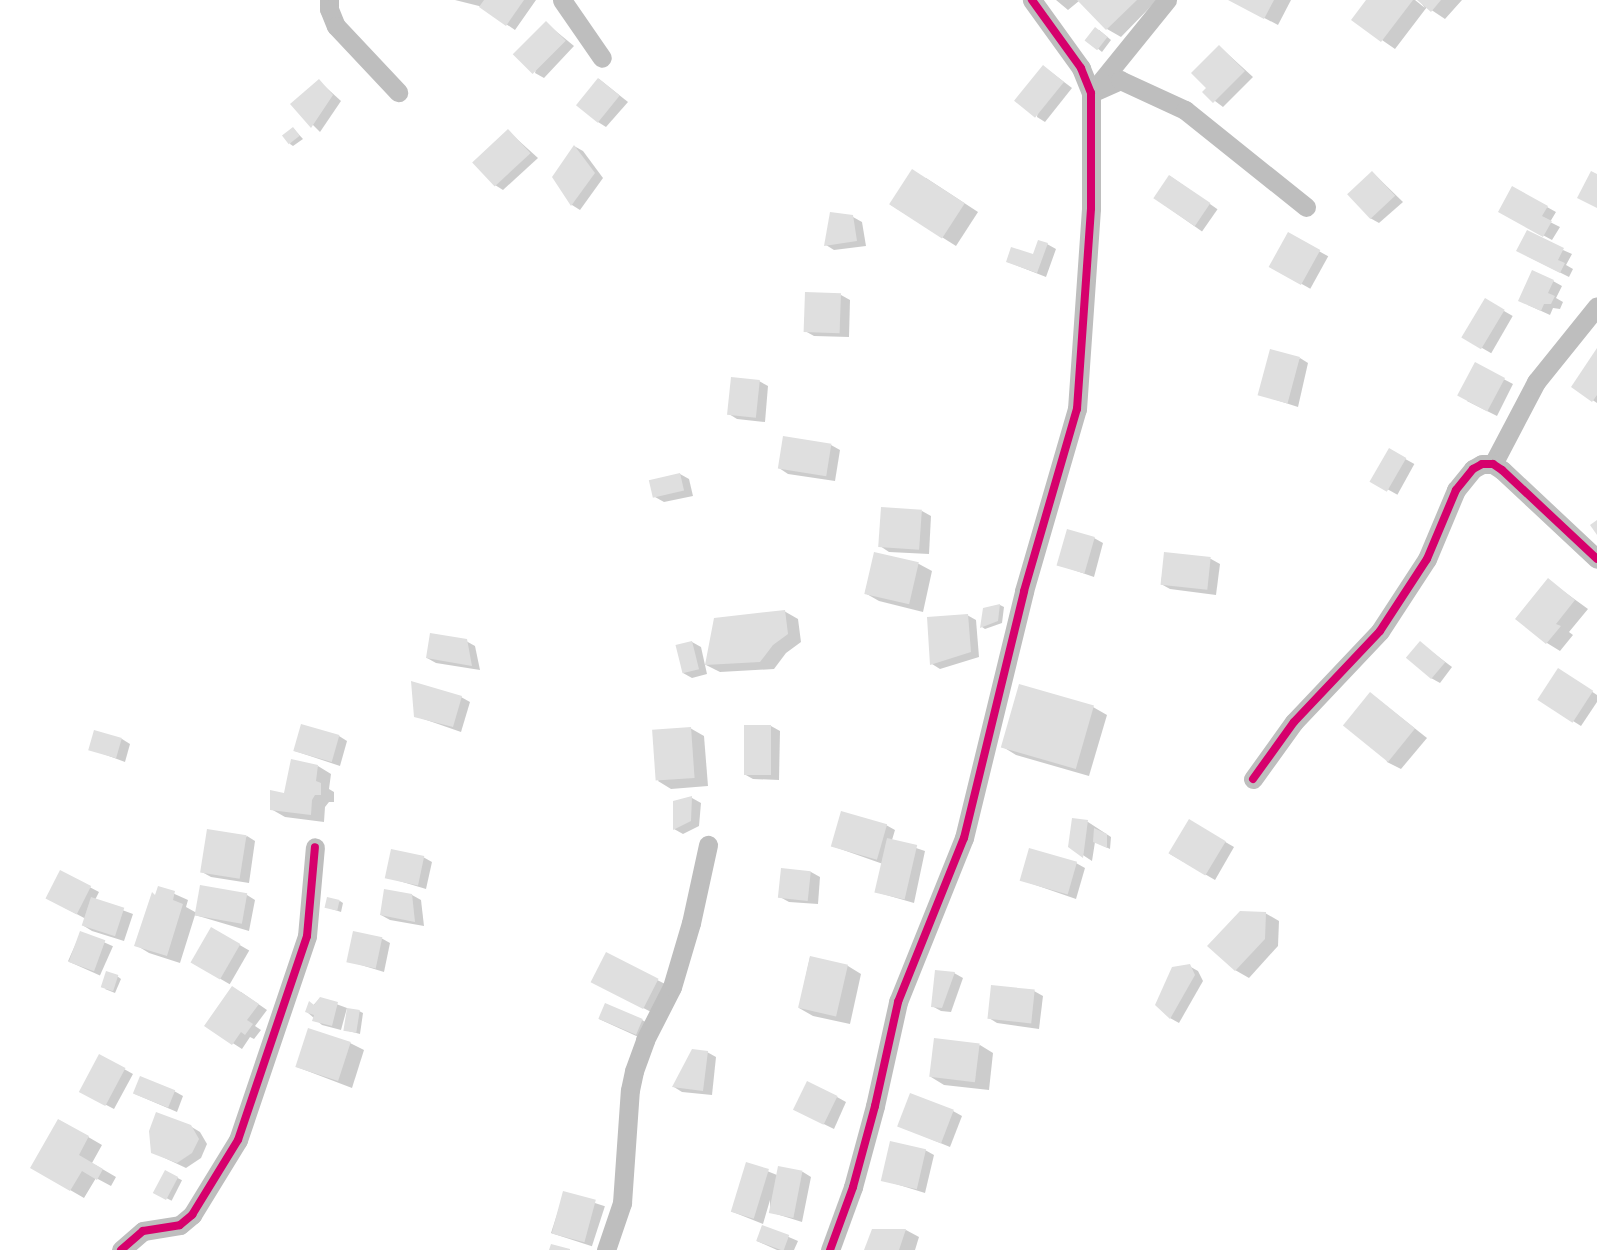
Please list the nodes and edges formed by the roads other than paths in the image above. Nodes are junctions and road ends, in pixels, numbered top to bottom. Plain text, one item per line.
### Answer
1 (329, 0) edge
2 (562, 0) edge
3 (1032, 0) edge
4 (1167, 0) edge
5 (602, 58) dead end
6 (398, 92) dead end
7 (1091, 93) junction
8 (1306, 207) dead end
9 (1597, 306) edge
10 (1494, 464) junction
11 (1597, 559) edge
12 (1253, 779) dead end
13 (708, 845) dead end
14 (315, 847) dead end
15 (121, 1250) edge
16 (606, 1250) edge
17 (830, 1250) edge

1 - 6 street
2 - 5 street
3 - 7 street
4 - 7 street
7 - 8 street
7 - 17 street
9 - 10 street
10 - 11 street
10 - 12 street
13 - 16 street
14 - 15 street

